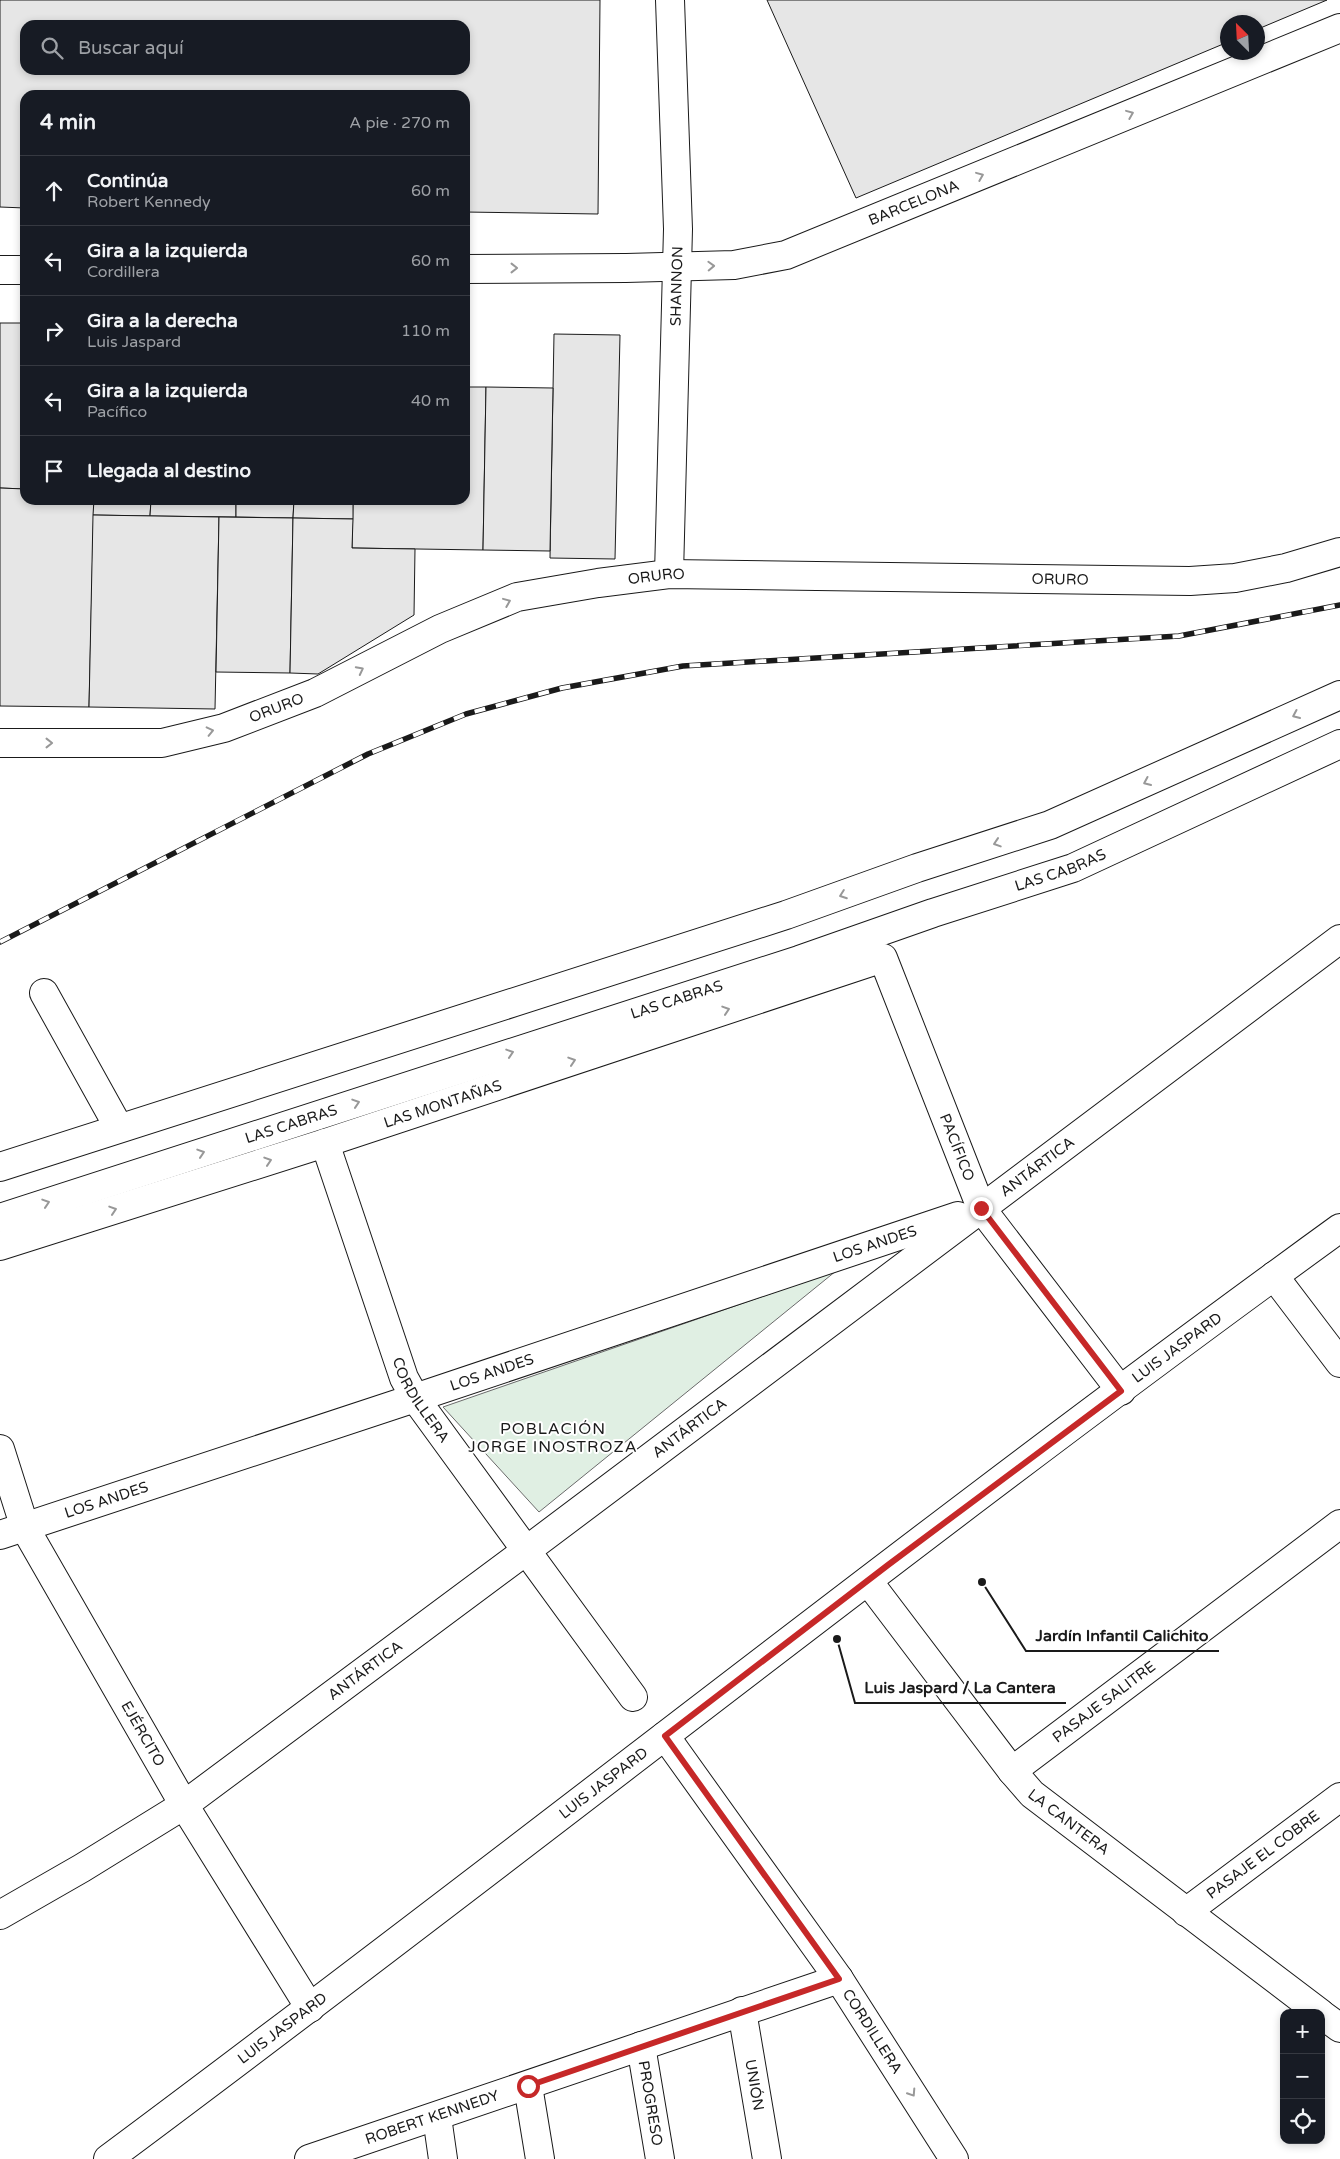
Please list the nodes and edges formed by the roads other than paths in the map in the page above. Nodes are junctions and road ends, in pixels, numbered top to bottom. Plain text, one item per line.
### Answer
1 (670, 0) edge
2 (1340, 28) edge
3 (677, 266) junction
4 (470, 269) edge
5 (0, 270) edge
6 (20, 270) edge
7 (1340, 552) edge
8 (669, 574) junction
9 (1340, 695) edge
10 (0, 743) edge
11 (1340, 744) edge
12 (1340, 938) edge
13 (883, 958) joint
14 (44, 993) dead end
15 (119, 1128) junction
16 (325, 1143) junction
17 (0, 1166) edge
18 (981, 1208) junction
19 (0, 1218) edge
20 (1340, 1228) edge
21 (0, 1246) edge
22 (1274, 1276) junction
23 (1340, 1363) edge
24 (1121, 1391) junction
25 (415, 1398) junction
26 (0, 1449) edge
27 (1340, 1524) edge
28 (12, 1531) edge
29 (526, 1550) junction
30 (868, 1581) junction
31 (634, 1696) dead end
32 (665, 1736) junction
33 (1012, 1771) junction
34 (1340, 1797) edge
35 (184, 1805) junction
36 (1186, 1912) junction
37 (0, 1914) edge
38 (839, 1979) junction
39 (310, 2008) junction
40 (1315, 2009) edge
41 (742, 2012) junction
42 (1325, 2017) edge
43 (1340, 2028) edge
44 (641, 2046) junction
45 (528, 2086) junction
46 (437, 2117) junction
47 (316, 2158) edge
48 (108, 2159) edge
49 (443, 2159) edge
50 (540, 2159) edge
51 (660, 2159) edge
52 (767, 2159) edge
53 (954, 2159) edge

1 - 3 street, SHANNON
3 -> 2 street, BARCELONA
4 -> 3 street, BARCELONA
3 - 8 street, SHANNON
5 - 6 street
7 - 8 street, ORURO
10 -> 8 street, ORURO
9 -> 15 street
19 -> 11 street, LAS CABRAS
12 - 18 street, ANTÁRTICA
16 -> 13 street, LAS MONTAÑAS
13 - 18 street, PACÍFICO
14 - 15 street
15 - 17 street
21 -> 16 street, LAS MONTAÑAS
16 - 25 street, CORDILLERA
18 - 24 street, PACÍFICO
18 - 25 street, LOS ANDES
18 - 29 street, ANTÁRTICA
20 - 22 street, LUIS JASPARD
22 - 23 street
22 - 24 street, LUIS JASPARD
24 - 30 street, LUIS JASPARD
25 - 28 street, LOS ANDES
25 - 29 street, CORDILLERA
26 - 28 street, EJÉRCITO
27 - 33 street, PASAJE SALITRE
28 - 35 street, EJÉRCITO
29 - 31 street, CORDILLERA
29 - 35 street, ANTÁRTICA
30 - 32 street, LUIS JASPARD
30 - 33 street, LA CANTERA
32 - 38 street, CORDILLERA
32 - 39 street, LUIS JASPARD
33 - 36 street, LA CANTERA
34 - 36 street, PASAJE EL COBRE
35 - 37 street, ANTÁRTICA
35 - 39 street, EJÉRCITO
36 - 40 street, LA CANTERA
38 - 41 street, ROBERT KENNEDY
38 -> 53 street, CORDILLERA
39 - 48 street, LUIS JASPARD
41 - 44 street, ROBERT KENNEDY
41 - 52 street, UNIÓN
42 - 43 street, LA CANTERA
44 - 45 street, ROBERT KENNEDY
44 - 51 street, PROGRESO
45 - 46 street, ROBERT KENNEDY
45 - 50 street
46 - 47 street, ROBERT KENNEDY
46 - 49 street

